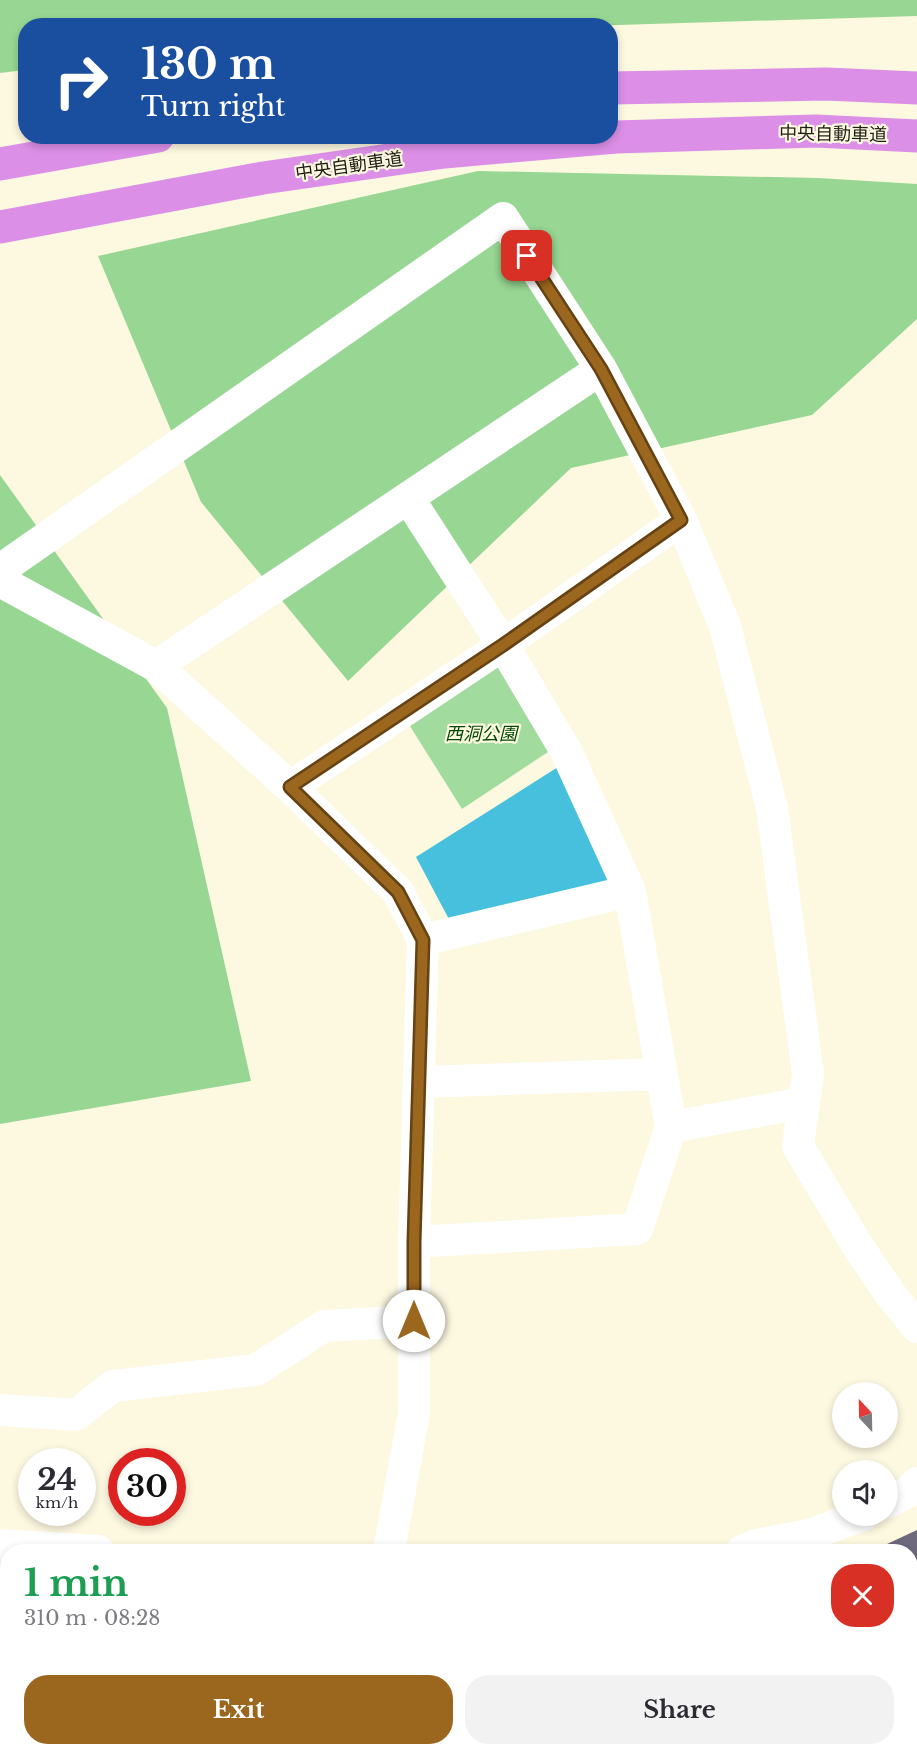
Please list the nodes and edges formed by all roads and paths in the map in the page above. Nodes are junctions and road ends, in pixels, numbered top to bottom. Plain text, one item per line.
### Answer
1 (618, 88) edge
2 (917, 88) edge
3 (618, 136) edge
4 (917, 136) edge
5 (113, 144) edge
6 (530, 144) edge
7 (0, 164) edge
8 (87, 210) junction
9 (0, 227) edge
10 (0, 234) edge
11 (601, 369) junction
12 (409, 499) junction
13 (681, 520) junction
14 (0, 570) edge
15 (0, 581) edge
16 (503, 645) junction
17 (156, 666) junction
18 (290, 787) junction
19 (630, 891) junction
20 (423, 940) junction
21 (663, 1074) junction
22 (418, 1082) junction
23 (804, 1103) junction
24 (671, 1127) junction
25 (414, 1242) junction
26 (414, 1321) junction
27 (917, 1327) edge
28 (0, 1410) edge
29 (917, 1483) edge
30 (898, 1497) edge
31 (833, 1526) edge
32 (390, 1544) edge
33 (761, 1544) edge

1 - 2 highway
3 - 4 highway, 中央自動車道
5 - 7 highway
6 - 8 highway, 中央自動車道
8 - 9 highway, 中央自動車道
8 - 10 highway
11 - 12 street
11 - 13 street
11 - 14 street
12 - 16 street
12 - 17 street
13 - 16 street
13 - 23 street
15 - 17 street
16 - 18 street
16 - 19 street
17 - 18 street
18 - 20 street
19 - 20 street
19 - 21 street
20 - 22 street
21 - 22 street
21 - 24 street
22 - 25 street
23 - 24 street
23 - 27 street
24 - 25 street
25 - 26 street
26 - 28 street
26 - 32 street
29 - 30 street
31 - 33 street

